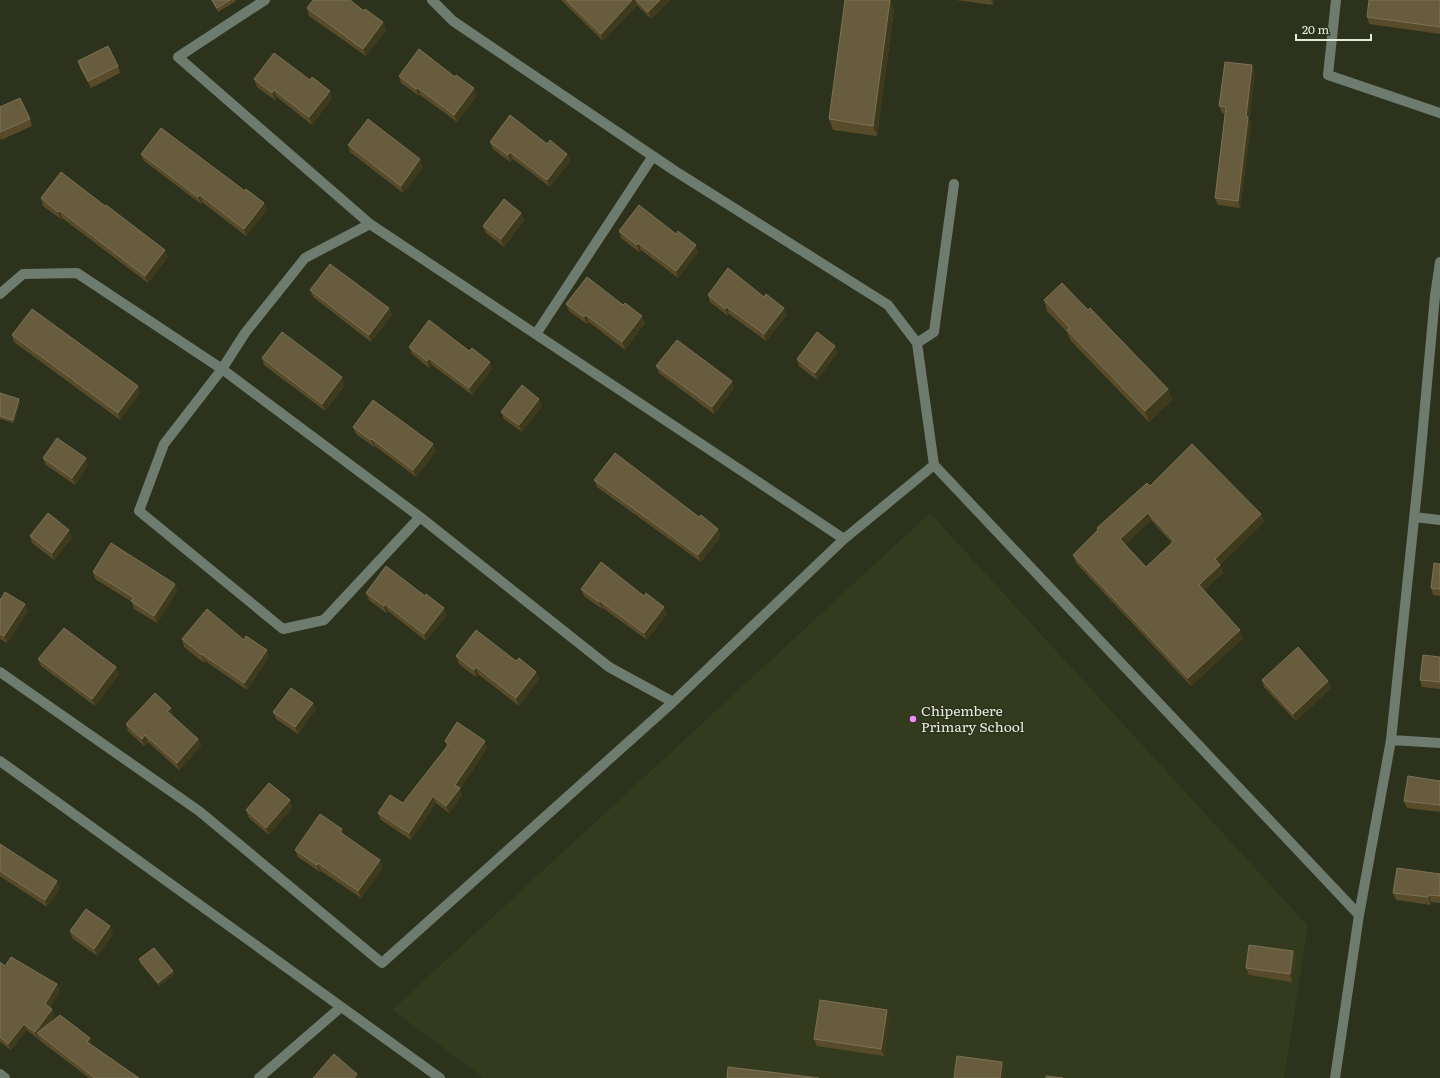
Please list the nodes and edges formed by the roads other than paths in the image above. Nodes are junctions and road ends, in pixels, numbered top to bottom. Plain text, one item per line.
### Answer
1 (265, 0) edge
2 (432, 0) edge
3 (1336, 0) edge
4 (1440, 113) edge
5 (653, 156) junction
6 (954, 184) dead end
7 (370, 224) junction
8 (1440, 262) edge
9 (0, 294) edge
10 (1438, 296) edge
11 (536, 334) junction
12 (917, 343) junction
13 (222, 370) junction
14 (934, 465) junction
15 (420, 517) junction
16 (1414, 517) junction
17 (1440, 520) edge
18 (844, 539) junction
19 (0, 672) edge
20 (673, 702) junction
21 (1391, 740) junction
22 (1440, 743) edge
23 (0, 761) edge
24 (1359, 916) junction
25 (341, 1007) junction
26 (0, 1074) edge
27 (5, 1078) edge
28 (259, 1078) edge
29 (440, 1078) edge
30 (1335, 1078) edge

1 - 7 street
2 - 5 street
3 - 4 street
5 - 11 street
5 - 12 street
6 - 12 street
7 - 11 street
7 - 13 street
8 - 10 street
9 - 13 street
10 - 16 street
11 - 18 street
12 - 14 street
13 - 15 street
13 - 15 street
14 - 18 street
14 - 24 street
15 - 20 street
16 - 17 street
16 - 21 street
18 - 20 street
19 - 20 street
21 - 22 street
21 - 24 street
23 - 25 street
24 - 30 street
25 - 28 street
25 - 29 street
26 - 27 street

